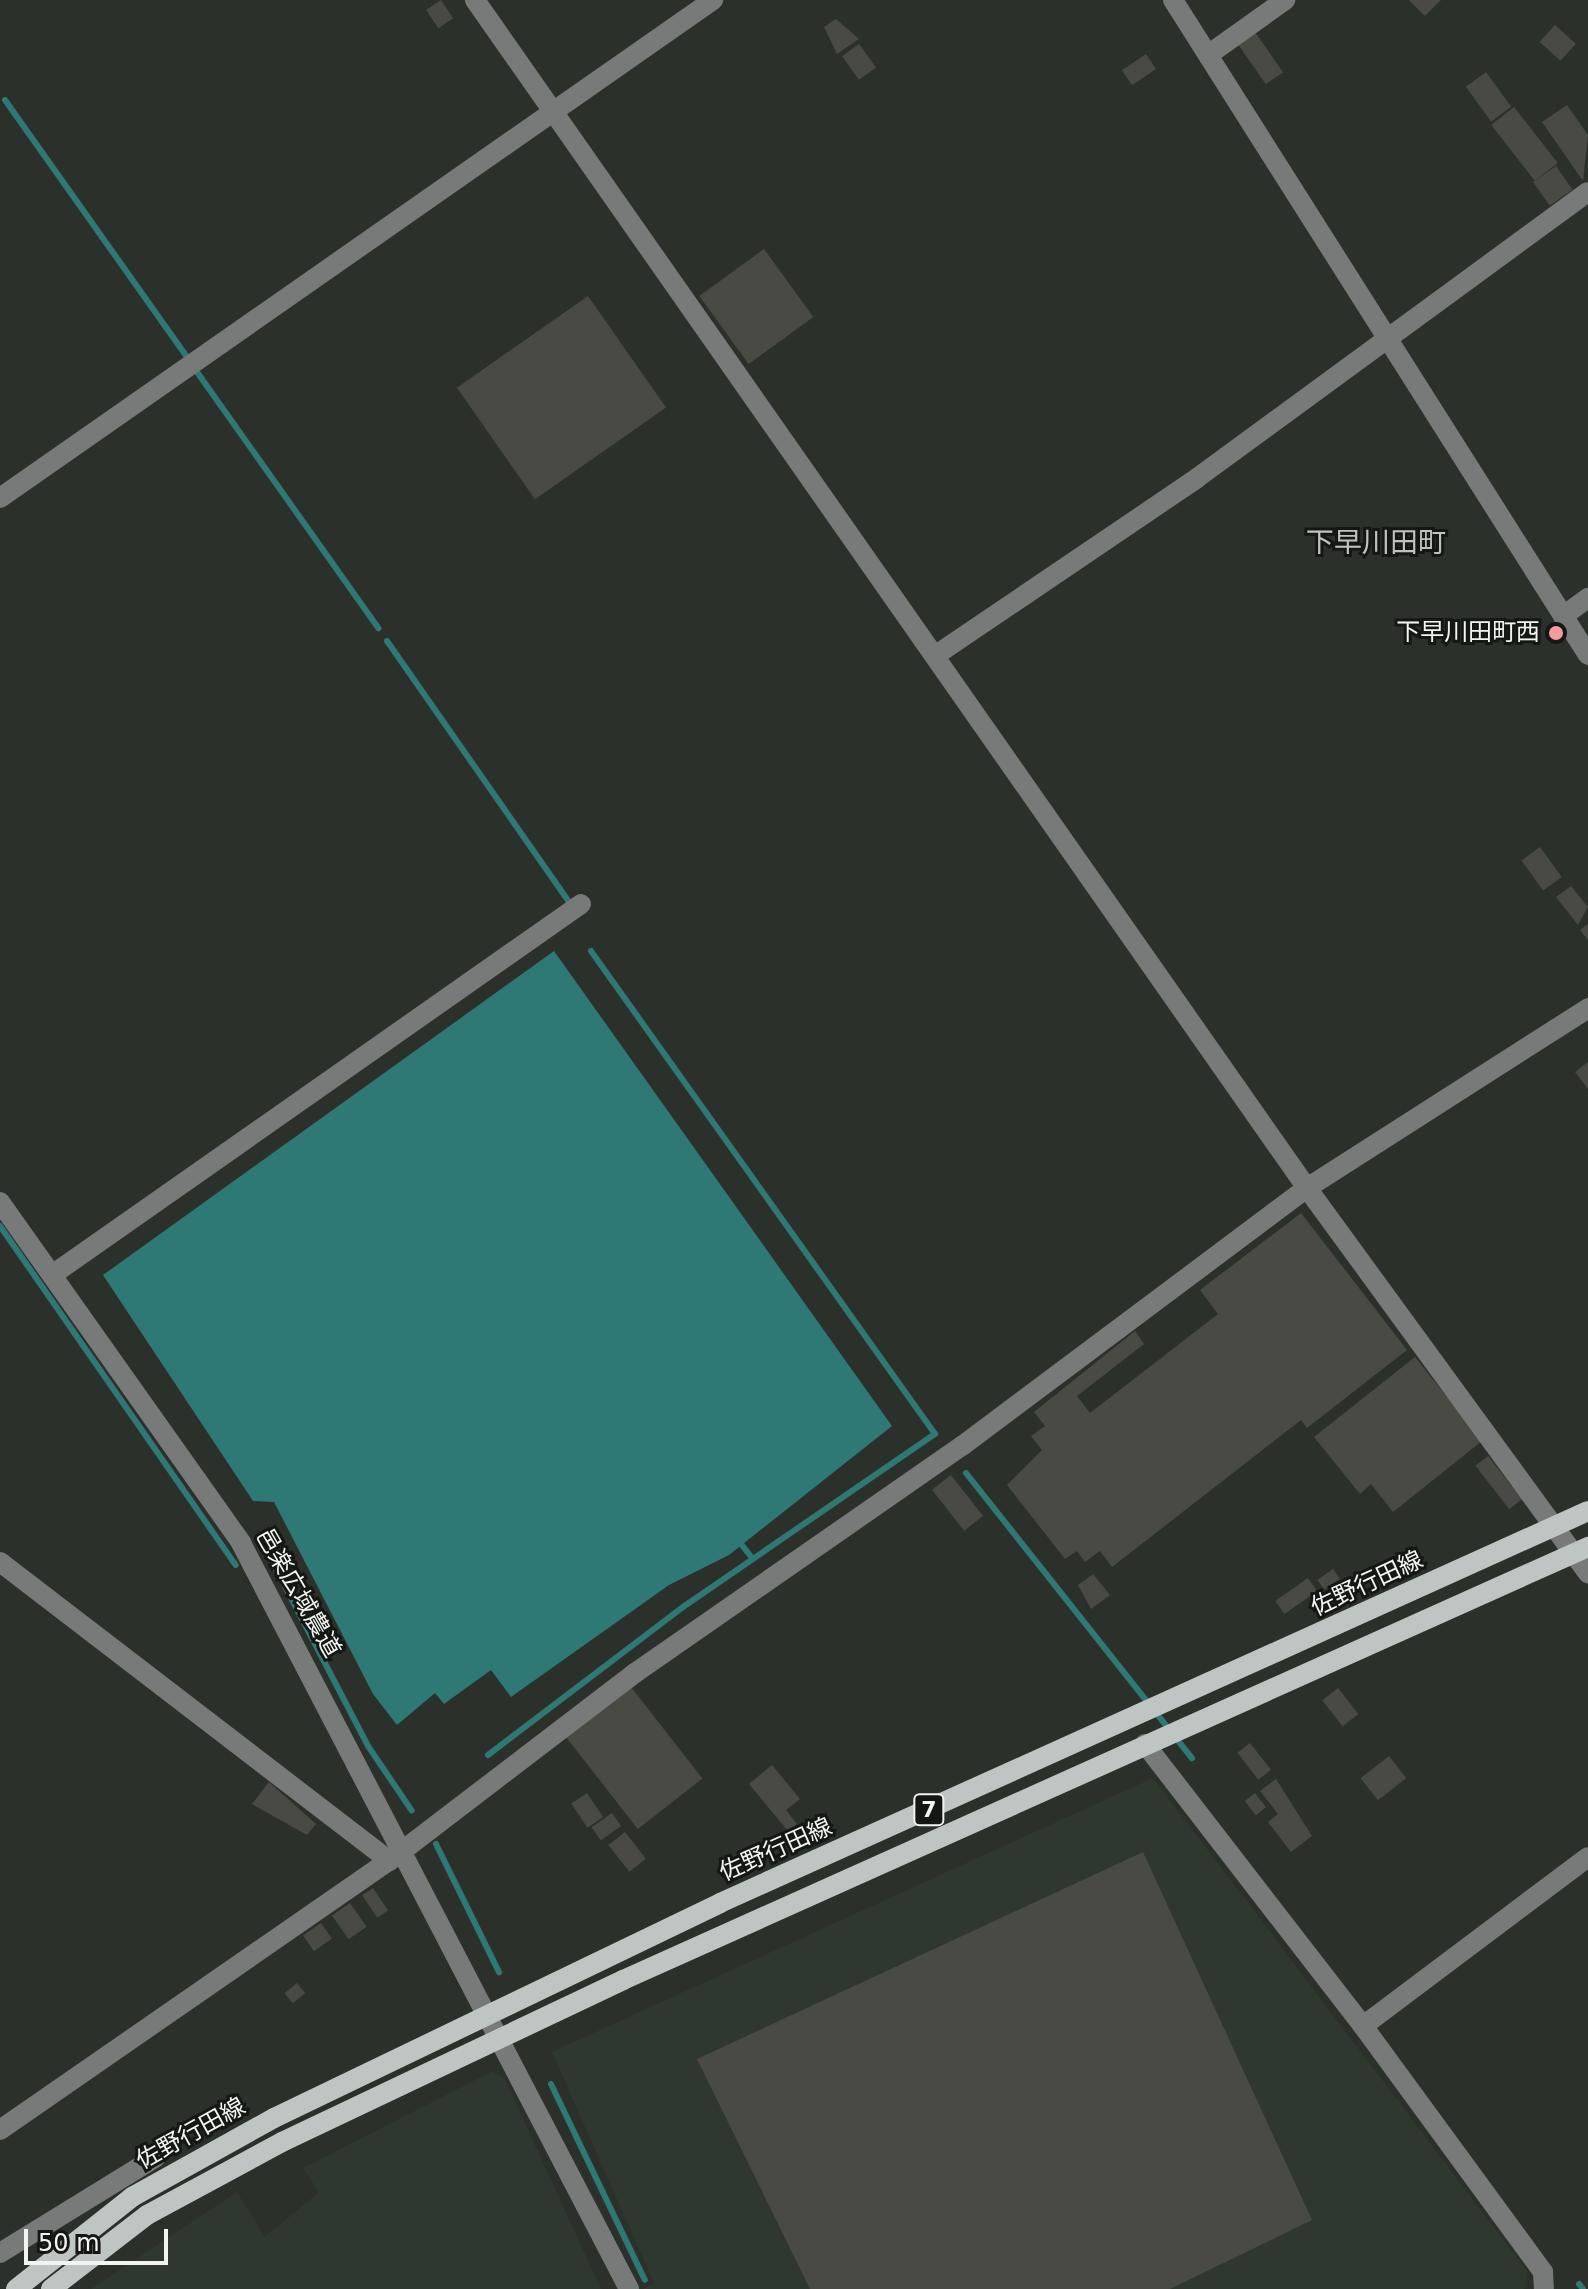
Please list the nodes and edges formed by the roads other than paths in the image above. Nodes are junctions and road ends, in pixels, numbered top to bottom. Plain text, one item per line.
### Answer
1 (475, 0) edge
2 (713, 0) edge
3 (1173, 0) edge
4 (1285, 0) edge
5 (1208, 55) junction
6 (554, 112) junction
7 (1588, 192) edge
8 (1387, 339) junction
9 (0, 498) edge
10 (1588, 598) edge
11 (1563, 616) junction
12 (936, 655) junction
13 (1588, 655) edge
14 (581, 904) dead end
15 (1588, 1008) edge
16 (1307, 1188) junction
17 (0, 1202) edge
18 (52, 1275) junction
19 (1588, 1511) edge
20 (1556, 1526) junction
21 (1581, 1550) edge
22 (0, 1562) edge
23 (1588, 1574) edge
24 (1145, 1744) junction
25 (397, 1855) junction
26 (1588, 1857) edge
27 (490, 2015) junction
28 (1363, 2026) junction
29 (502, 2038) junction
30 (0, 2130) edge
31 (156, 2157) dead end
32 (0, 2253) edge
33 (16, 2289) edge
34 (51, 2289) edge
35 (629, 2289) edge
36 (1544, 2289) edge

1 - 6 street
2 - 6 street
3 - 5 street
4 - 5 street
5 - 8 street
6 - 9 street
6 - 12 street
7 - 8 street
8 - 11 street
8 - 12 street
10 - 11 street
11 - 13 street
12 - 16 street
14 - 18 street
15 - 16 street
16 - 20 street
16 - 25 street
17 - 18 street, 邑楽広域農道
18 - 25 street, 邑楽広域農道
19 - 20 main road, 佐野行田線 / 7
20 - 21 street
20 - 27 main road, 佐野行田線 / 7
21 - 23 street
21 - 24 main road, 佐野行田線 / 7
22 - 25 street
24 - 28 street
24 - 29 main road, 佐野行田線 / 7
25 - 27 street, 邑楽広域農道
25 - 30 street
26 - 28 street
27 - 29 street, 邑楽広域農道
27 - 33 main road, 佐野行田線 / 7
28 - 36 street
29 - 34 main road, 佐野行田線 / 7
29 - 35 street, 邑楽広域農道
31 - 32 street

